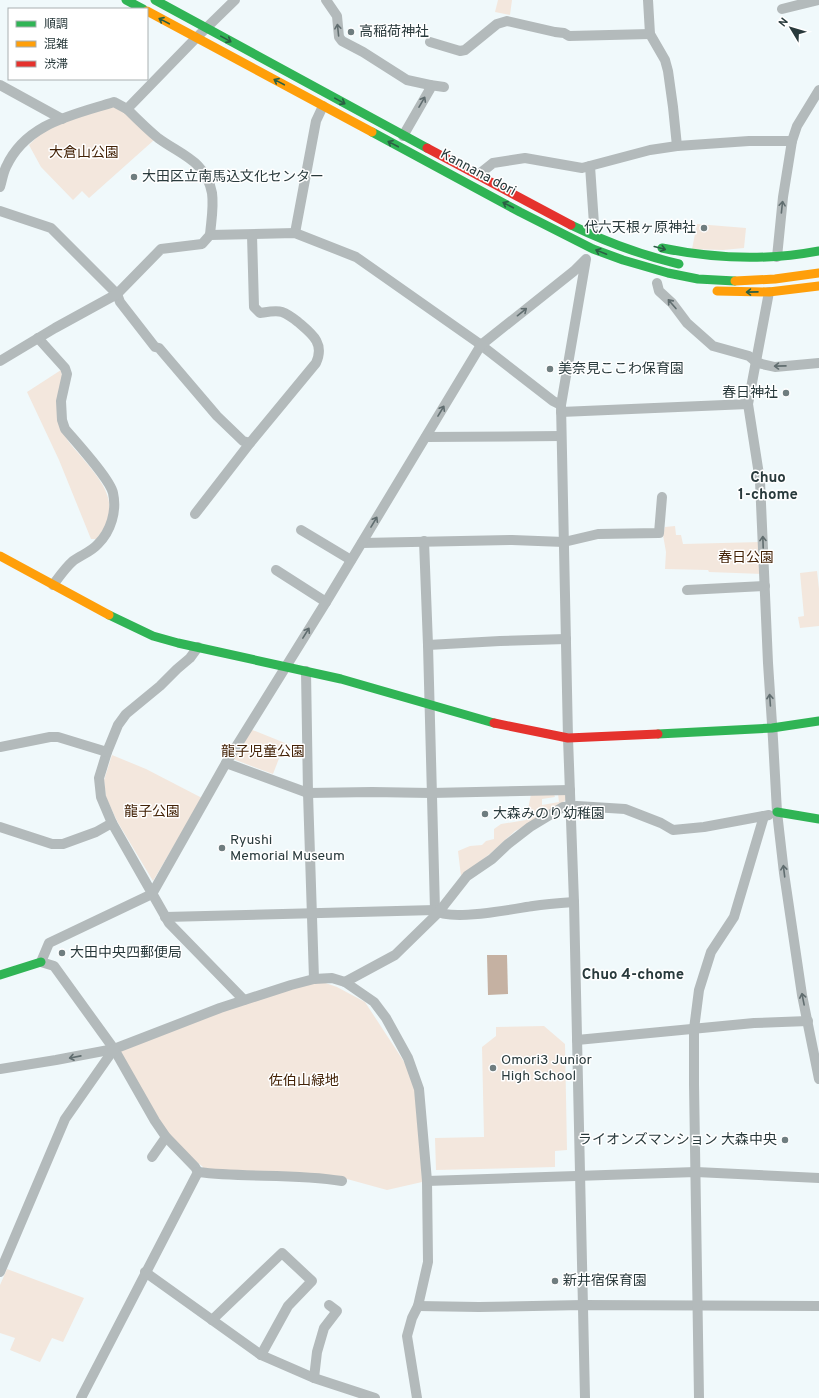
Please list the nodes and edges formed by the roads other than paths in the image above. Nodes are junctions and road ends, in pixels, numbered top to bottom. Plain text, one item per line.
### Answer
1 (126, 0) edge
2 (155, 0) edge
3 (235, 0) edge
4 (326, 0) edge
5 (648, 0) edge
6 (818, 0) edge
7 (141, 8) edge
8 (782, 9) dead end
9 (148, 12) edge
10 (207, 28) junction
11 (650, 34) junction
12 (196, 38) junction
13 (430, 42) dead end
14 (0, 85) edge
15 (430, 86) junction
16 (444, 87) dead end
17 (819, 90) edge
18 (323, 106) junction
19 (127, 109) junction
20 (62, 119) junction
21 (403, 136) junction
22 (792, 141) junction
23 (677, 146) junction
24 (590, 166) junction
25 (478, 175) junction
26 (0, 187) edge
27 (0, 212) edge
28 (549, 213) junction
29 (542, 223) junction
30 (598, 226) joint
31 (295, 233) junction
32 (210, 235) junction
33 (252, 235) junction
34 (562, 244) dead end
35 (653, 246) dead end
36 (819, 251) edge
37 (583, 257) junction
38 (777, 257) junction
39 (803, 261) junction
40 (597, 263) dead end
41 (689, 266) dead end
42 (819, 273) edge
43 (657, 283) dead end
44 (815, 287) edge
45 (706, 290) dead end
46 (769, 292) junction
47 (117, 294) junction
48 (38, 338) junction
49 (481, 345) junction
50 (0, 361) edge
51 (756, 362) junction
52 (819, 363) edge
53 (748, 404) junction
54 (561, 409) junction
55 (561, 436) junction
56 (426, 437) junction
57 (250, 443) junction
58 (662, 497) dead end
59 (195, 514) dead end
60 (300, 530) dead end
61 (424, 541) junction
62 (362, 542) junction
63 (564, 542) junction
64 (0, 556) edge
65 (351, 560) junction
66 (276, 570) dead end
67 (53, 585) junction
68 (765, 586) junction
69 (687, 590) dead end
70 (326, 602) junction
71 (566, 640) junction
72 (428, 645) junction
73 (198, 647) junction
74 (286, 666) junction
75 (306, 671) junction
76 (429, 705) junction
77 (819, 721) edge
78 (772, 728) junction
79 (568, 738) junction
80 (0, 747) edge
81 (107, 752) junction
82 (226, 763) junction
83 (570, 790) junction
84 (308, 793) junction
85 (431, 793) junction
86 (570, 806) junction
87 (777, 812) junction
88 (764, 816) junction
89 (819, 819) edge
90 (112, 823) junction
91 (0, 827) edge
92 (152, 894) junction
93 (574, 902) junction
94 (436, 911) junction
95 (312, 913) junction
96 (165, 917) junction
97 (41, 962) junction
98 (0, 975) edge
99 (314, 979) junction
100 (345, 982) junction
101 (244, 1000) junction
102 (808, 1021) junction
103 (694, 1029) junction
104 (577, 1040) junction
105 (114, 1049) junction
106 (0, 1069) edge
107 (819, 1079) edge
108 (166, 1137) junction
109 (152, 1157) dead end
110 (198, 1172) junction
111 (696, 1172) junction
112 (580, 1176) junction
113 (819, 1178) edge
114 (342, 1181) dead end
115 (427, 1181) junction
116 (0, 1272) edge
117 (145, 1272) junction
118 (329, 1305) dead end
119 (584, 1305) junction
120 (418, 1306) junction
121 (697, 1306) junction
122 (819, 1306) edge
123 (212, 1320) junction
124 (261, 1355) junction
125 (314, 1378) junction
126 (81, 1398) edge
127 (375, 1398) edge
128 (417, 1398) edge
129 (585, 1398) edge
130 (699, 1398) edge

1 - 7 main road
2 - 10 main road, Kannana dori
3 - 10 street
15 -> 4 street
5 - 11 street
6 - 8 street
12 -> 9 main road, Kannana dori
10 - 12 street
10 -> 21 main road, Kannana dori
11 - 13 street
11 - 23 street
18 -> 12 main road, Kannana dori
12 - 19 street
14 - 20 street
15 - 16 street
21 -> 15 street
17 - 22 street
29 -> 18 main road, Kannana dori
18 - 31 street
19 - 20 street
19 - 32 street
20 - 26 street
21 - 25 main road, Kannana dori
22 - 23 street
38 -> 22 street
23 - 24 street
24 - 25 street
24 - 30 street
25 - 28 main road, Kannana dori
27 - 47 street
28 - 30 main road
28 - 41 main road, Kannana dori
29 - 34 main road
42 -> 29 main road, Kannana dori, bridge
31 - 33 street
31 - 49 street
32 - 33 street
32 - 47 street
33 - 57 street
35 -> 38 main road
36 - 39 main road
37 - 40 main road
49 -> 37 street
37 - 54 street
38 - 39 main road
39 - 44 street
51 -> 43 street
44 - 46 main road
46 -> 45 main road
46 - 51 street
47 - 48 street
47 - 57 street
48 - 50 street
48 - 67 street
49 - 54 street
56 -> 49 street
52 -> 51 street
51 - 53 street
53 - 54 street
68 -> 53 street
54 - 55 street
55 - 56 street
55 - 63 street
62 -> 56 street
57 - 59 street
58 - 63 street
60 - 65 street
61 - 62 street
61 - 63 street
61 - 72 street
62 - 65 street
63 - 71 street
64 - 67 main road
65 - 70 street
66 - 70 street
67 - 73 main road
68 - 69 street
78 -> 68 street
74 -> 70 street
71 - 72 street
71 - 79 street
72 - 76 street
73 - 74 main road
73 - 81 street
74 - 75 main road
74 - 82 street
75 - 76 main road
75 - 84 street
76 - 79 main road
76 - 85 street
77 - 78 main road
78 - 79 main road
78 - 87 street
79 - 83 street
80 - 81 street
81 - 90 street
82 - 84 street
82 - 92 street
83 - 85 street
83 - 86 street
84 - 85 street
84 - 95 street
85 - 94 street
86 - 88 street
86 - 93 street
86 - 94 street
87 - 88 street
87 - 89 main road
102 -> 87 street
88 - 103 street
90 - 91 street
90 - 92 street
92 - 96 street
92 - 97 street
93 - 94 street
93 - 104 street
94 - 95 street
94 - 100 street
95 - 96 street
95 - 99 street
96 - 101 street
97 - 98 main road
97 - 105 street
99 - 100 street
99 - 101 street
100 - 115 street
101 - 105 street
102 - 103 street
102 - 107 street
103 - 104 street
103 - 111 street
104 - 112 street
105 -> 106 street
105 - 108 street
105 - 116 street
108 - 109 street
108 - 110 street
110 - 114 street
110 - 117 street
111 - 112 street
111 - 113 street
111 - 121 street
112 - 115 street
112 - 119 street
115 - 120 street
117 - 123 street
117 - 126 street
118 - 125 street
119 - 120 street
119 - 121 street
119 - 129 street
120 - 128 street
121 - 122 street
121 - 130 street
123 - 124 street
123 - 124 street
124 - 125 street
125 - 127 street

